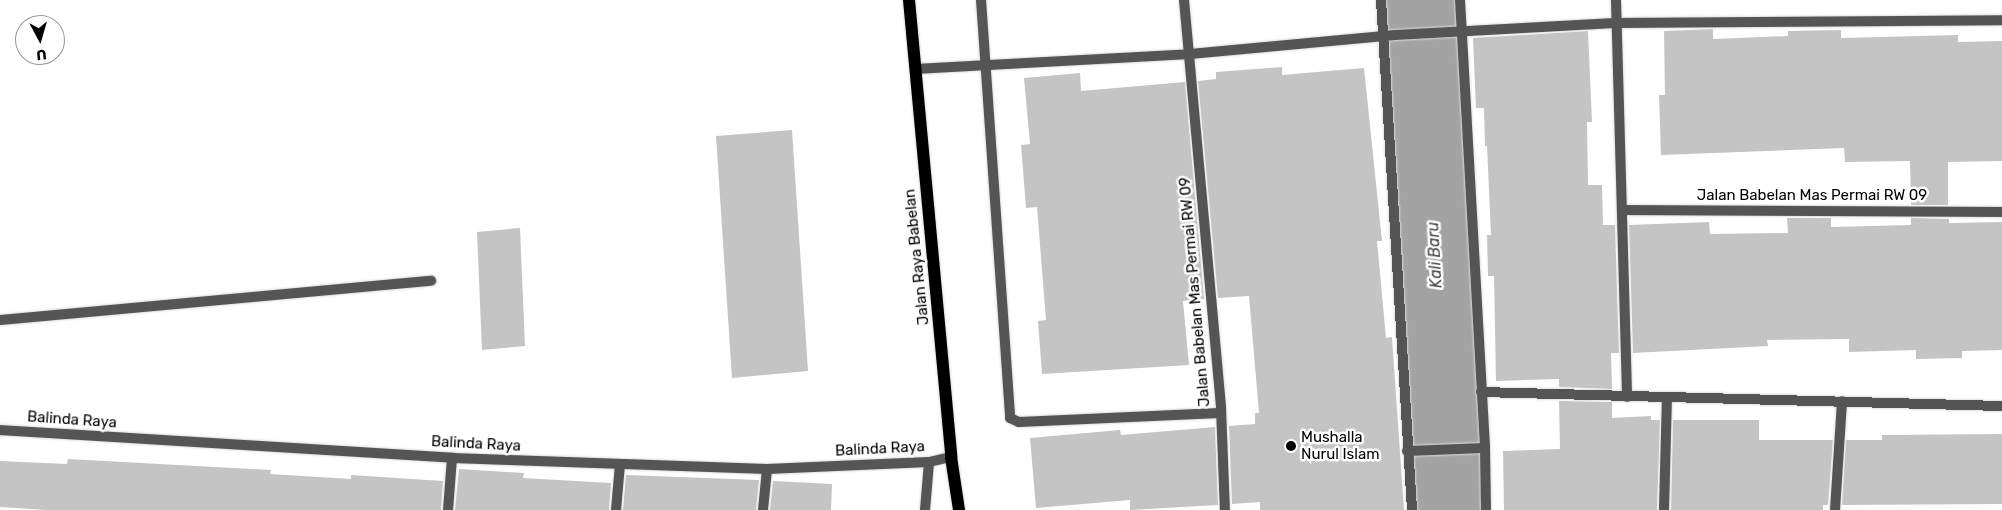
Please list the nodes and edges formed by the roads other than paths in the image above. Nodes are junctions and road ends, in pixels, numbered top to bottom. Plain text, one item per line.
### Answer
1 (909, 0) edge
2 (981, 0) edge
3 (1184, 0) edge
4 (1382, 0) edge
5 (1460, 0) edge
6 (1616, 0) edge
7 (2002, 20) edge
8 (1615, 23) junction
9 (1456, 31) junction
10 (1383, 38) junction
11 (1190, 54) junction
12 (987, 64) junction
13 (915, 69) junction
14 (1622, 210) junction
15 (2002, 212) edge
16 (431, 281) dead end
17 (0, 320) edge
18 (1481, 392) junction
19 (1627, 397) junction
20 (1667, 397) junction
21 (1842, 401) junction
22 (2002, 406) edge
23 (1220, 413) junction
24 (0, 430) edge
25 (1480, 448) junction
26 (1407, 451) junction
27 (951, 457) junction
28 (452, 458) junction
29 (928, 462) junction
30 (620, 464) junction
31 (766, 470) junction
32 (448, 510) edge
33 (616, 510) edge
34 (763, 510) edge
35 (925, 510) edge
36 (959, 510) edge
37 (1225, 510) edge
38 (1412, 510) edge
39 (1486, 510) edge
40 (1664, 510) edge
41 (1835, 510) edge

1 - 13 main road, Jalan Raya Babelan
2 - 12 street, Jalan Babelan Mas Permai RW 09
3 - 11 street, Jalan Babelan Mas Permai RW 09
4 - 10 street
5 - 9 street
6 - 8 street
7 - 8 street
8 - 9 street
8 - 14 street
9 - 10 street
9 - 18 street
10 - 11 street
10 - 26 street
11 - 12 street
11 - 23 street, Jalan Babelan Mas Permai RW 09
12 - 13 street
12 - 23 street, Jalan Babelan Mas Permai RW 09
13 - 27 main road, Jalan Raya Babelan
14 - 15 street, Jalan Babelan Mas Permai RW 09
14 - 19 street
16 - 17 street
18 - 19 street
18 - 25 street
19 - 20 street
20 - 21 street
20 - 40 street
21 - 22 street
21 - 41 street
23 - 37 street
24 - 28 street, Balinda Raya
25 - 26 street
25 - 39 street
26 - 38 street
27 - 29 street, Balinda Raya
27 - 36 main road, Jalan Raya Babelan
28 - 30 street, Balinda Raya
28 - 32 street
29 - 31 street, Balinda Raya
29 - 35 street
30 - 31 street, Balinda Raya
30 - 33 street
31 - 34 street

